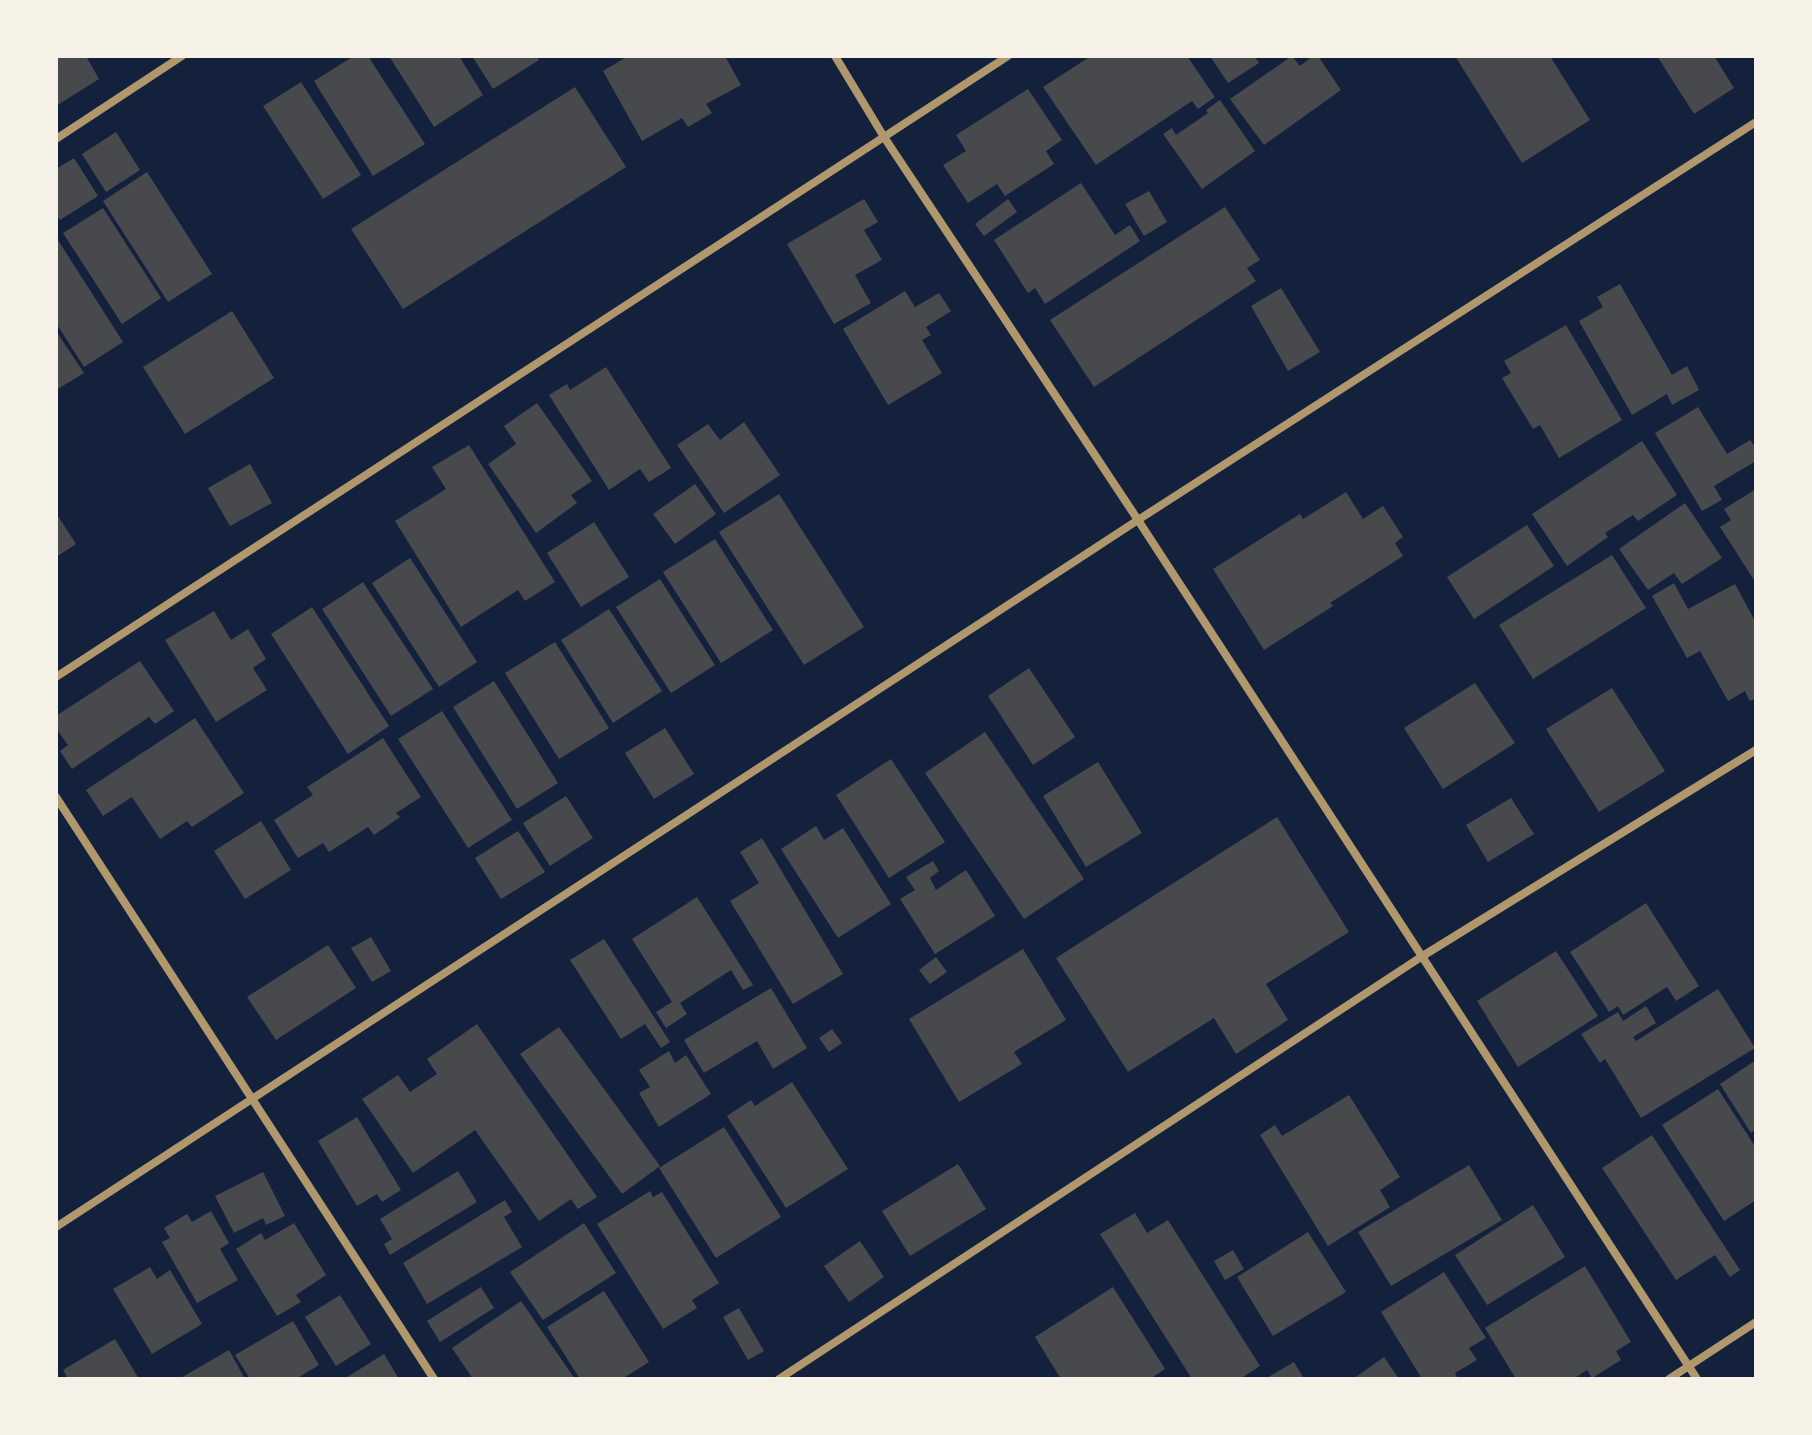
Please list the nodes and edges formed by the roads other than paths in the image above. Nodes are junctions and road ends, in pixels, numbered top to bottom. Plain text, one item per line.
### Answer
1 (182, 56) edge
2 (835, 56) edge
3 (1008, 56) edge
4 (1756, 122) edge
5 (884, 137) junction
6 (56, 139) edge
7 (1138, 520) junction
8 (56, 677) edge
9 (1756, 750) edge
10 (56, 797) edge
11 (1421, 957) junction
12 (252, 1099) junction
13 (56, 1227) edge
14 (1756, 1322) edge
15 (1688, 1366) junction
16 (434, 1379) edge
17 (779, 1379) edge
18 (1669, 1379) edge
19 (1697, 1379) edge

1 - 6 street
2 - 5 street
3 - 5 street
4 - 7 street
5 - 7 street
5 - 8 street
7 - 11 street
7 - 12 street
9 - 11 street
10 - 12 street
11 - 15 street
11 - 17 street
12 - 13 street
12 - 16 street
14 - 15 street
15 - 18 street
15 - 19 street

